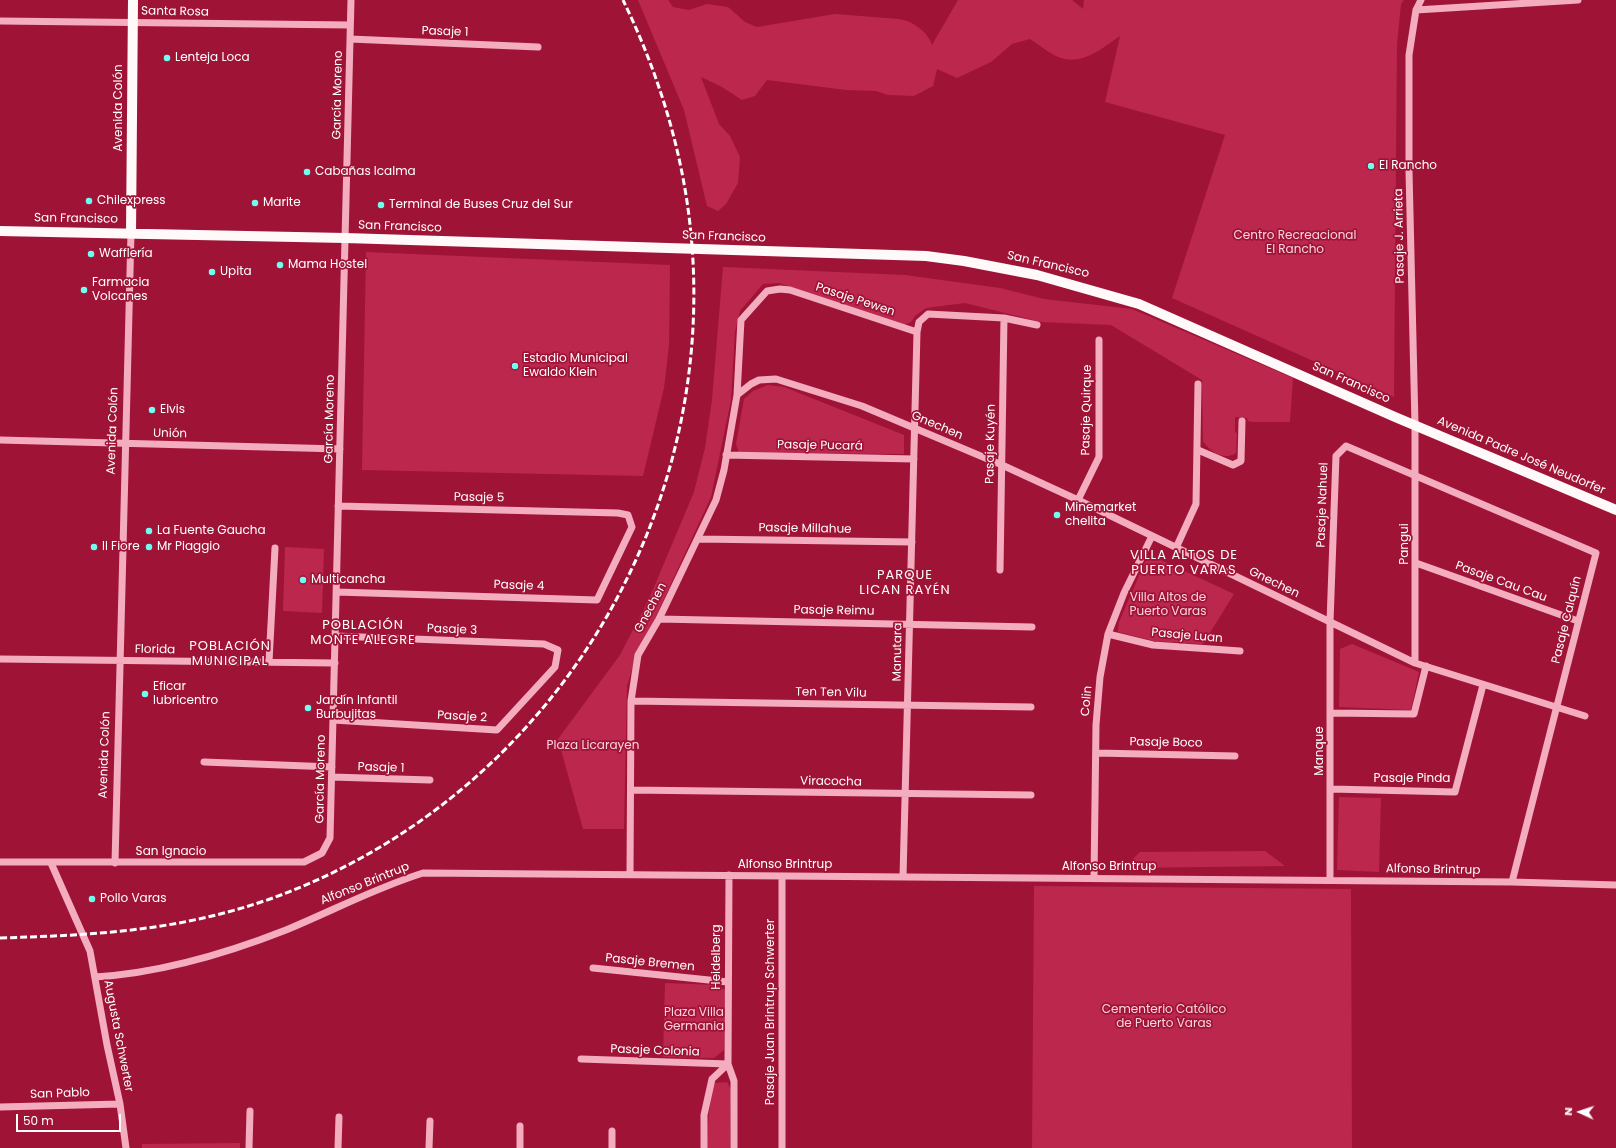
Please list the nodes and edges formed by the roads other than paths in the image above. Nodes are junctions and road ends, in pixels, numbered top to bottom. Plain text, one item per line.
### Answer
1 (133, 0) edge
2 (351, 0) edge
3 (1421, 0) edge
4 (1578, 0) edge
5 (1416, 10) junction
6 (0, 21) edge
7 (132, 22) junction
8 (350, 25) junction
9 (350, 39) junction
10 (538, 47) dead end
11 (0, 231) edge
12 (131, 233) junction
13 (345, 238) junction
14 (1004, 318) junction
15 (1037, 325) dead end
16 (917, 332) junction
17 (1099, 340) dead end
18 (1198, 384) dead end
19 (736, 395) junction
20 (1242, 421) dead end
21 (1415, 425) junction
22 (915, 428) junction
23 (0, 440) edge
24 (126, 443) junction
25 (340, 449) junction
26 (1198, 450) junction
27 (726, 455) junction
28 (914, 459) junction
29 (1002, 465) junction
30 (1416, 476) junction
31 (1078, 500) junction
32 (338, 506) junction
33 (1616, 510) edge
34 (618, 513) joint
35 (1152, 536) junction
36 (698, 539) junction
37 (912, 542) junction
38 (275, 548) dead end
39 (1176, 548) junction
40 (1416, 563) junction
41 (1000, 570) dead end
42 (336, 592) junction
43 (659, 619) junction
44 (1330, 622) junction
45 (1578, 622) junction
46 (910, 624) junction
47 (1032, 627) dead end
48 (1108, 634) junction
49 (335, 636) junction
50 (544, 644) joint
51 (1240, 651) dead end
52 (0, 659) edge
53 (120, 660) junction
54 (269, 662) junction
55 (334, 663) junction
56 (1415, 663) junction
57 (1426, 666) junction
58 (1482, 685) junction
59 (631, 701) junction
60 (908, 706) junction
61 (1031, 707) dead end
62 (1556, 708) junction
63 (1331, 713) junction
64 (1585, 716) dead end
65 (333, 720) junction
66 (1096, 753) junction
67 (1235, 756) dead end
68 (204, 762) dead end
69 (332, 767) junction
70 (332, 777) junction
71 (430, 780) dead end
72 (632, 790) junction
73 (1331, 790) junction
74 (906, 794) junction
75 (1031, 795) dead end
76 (330, 838) joint
77 (0, 862) edge
78 (52, 863) junction
79 (115, 863) junction
80 (630, 874) junction
81 (729, 875) junction
82 (782, 876) junction
83 (903, 877) junction
84 (1094, 878) junction
85 (1330, 880) junction
86 (1512, 882) junction
87 (1616, 885) edge
88 (593, 968) dead end
89 (95, 977) junction
90 (728, 982) junction
91 (581, 1059) dead end
92 (728, 1064) junction
93 (120, 1104) junction
94 (0, 1107) edge
95 (250, 1110) dead end
96 (339, 1117) dead end
97 (430, 1121) dead end
98 (520, 1126) dead end
99 (612, 1131) dead end
100 (126, 1148) edge
101 (249, 1148) edge
102 (338, 1148) edge
103 (429, 1148) edge
104 (520, 1148) edge
105 (612, 1148) edge
106 (704, 1148) edge
107 (734, 1148) edge
108 (782, 1148) edge

1 - 7 main road, Avenida Colón
2 - 8 street, García Moreno
3 - 5 street, Pasaje J. Arrieta
4 - 5 street
5 - 21 street, Pasaje J. Arrieta
6 - 7 street, Santa Rosa
7 - 8 street, Santa Rosa
7 - 12 main road, Avenida Colón
8 - 9 street, García Moreno
9 - 10 street, Pasaje 1
9 - 13 street, García Moreno
11 - 12 main road, San Francisco
12 - 13 main road, San Francisco
12 - 24 street, Avenida Colón
13 - 21 main road, San Francisco
13 - 25 street, García Moreno
14 - 15 street
14 - 16 street
14 - 29 street, Pasaje Kuyén
16 - 19 street, Pasaje Pewen
16 - 22 street, Manutara
17 - 31 street, Pasaje Quirque
18 - 26 street
19 - 22 street, Gnechen
19 - 27 street, Gnechen
20 - 26 street
21 - 30 street, Pangui
21 - 33 main road, Avenida Padre José Neudorfer
22 - 28 street, Manutara
22 - 29 street, Gnechen
23 - 24 street, Unión
24 - 25 street, Unión
24 - 53 street, Avenida Colón
25 - 32 street, García Moreno
26 - 39 street
27 - 28 street, Pasaje Pucará
27 - 36 street, Gnechen
28 - 37 street, Manutara
29 - 31 street, Gnechen
29 - 41 street, Pasaje Kuyén
30 - 40 street, Pangui
30 - 44 street, Pasaje Nahuel
30 - 45 street, Pasaje Calquín
31 - 35 street, Gnechen
32 - 34 street, Pasaje 5
32 - 42 street, García Moreno
34 - 42 street, Pasaje 4
35 - 39 street, Gnechen
35 - 48 street, Colin
36 - 37 street, Pasaje Millahue
36 - 43 street, Gnechen
37 - 46 street, Manutara
38 - 54 street
39 - 44 street, Gnechen
40 - 45 street, Pasaje Cau Cau
40 - 56 street, Pangui
42 - 49 street, García Moreno
43 - 46 street, Pasaje Reimu
43 - 59 street, Gnechen
44 - 56 street, Gnechen
44 - 63 street, Manque
45 - 62 street, Pasaje Calquín
46 - 47 street, Pasaje Reimu
46 - 60 street, Manutara
48 - 51 street, Pasaje Luan
48 - 66 street, Colin
49 - 50 street, Pasaje 3
49 - 55 street, García Moreno
50 - 65 street, Pasaje 2
52 - 53 street, Florida
53 - 54 street, Florida
53 - 79 street, Avenida Colón
54 - 55 street, Florida
55 - 65 street, García Moreno
56 - 57 street, Gnechen
57 - 58 street, Gnechen
57 - 63 street
58 - 62 street, Gnechen
58 - 73 street, Pasaje Pinda
59 - 60 street, Ten Ten Vilu
59 - 72 street, Gnechen
60 - 61 street, Ten Ten Vilu
60 - 74 street, Manutara
62 - 64 street, Gnechen
62 - 86 street, Pasaje Calquín
63 - 73 street, Manque
65 - 69 street, García Moreno
66 - 67 street, Pasaje Boco
66 - 84 street, Colin
68 - 69 street
69 - 70 street, García Moreno
70 - 71 street, Pasaje 1
70 - 76 street, García Moreno
72 - 74 street, Viracocha
72 - 80 street, Gnechen
73 - 85 street, Manque
74 - 75 street, Viracocha
74 - 83 street, Manutara
76 - 79 street, San Ignacio
77 - 78 street, San Ignacio
78 - 79 street, San Ignacio
78 - 89 street
80 - 81 street, Alfonso Brintrup
80 - 89 street, Alfonso Brintrup
81 - 82 street, Alfonso Brintrup
81 - 90 street, Heidelberg
82 - 83 street, Alfonso Brintrup
82 - 108 street, Pasaje Juan Brintrup Schwerter
83 - 84 street, Alfonso Brintrup
84 - 85 street, Alfonso Brintrup
85 - 86 street, Alfonso Brintrup
86 - 87 street, Alfonso Brintrup
88 - 90 street, Pasaje Bremen
89 - 93 street, Augusta Schwerter
90 - 92 street, Heidelberg
91 - 92 street, Pasaje Colonia
92 - 106 street
92 - 107 street, Heidelberg
93 - 94 street, San Pablo
93 - 100 street, Augusta Schwerter
95 - 101 street
96 - 102 street
97 - 103 street
98 - 104 street
99 - 105 street

